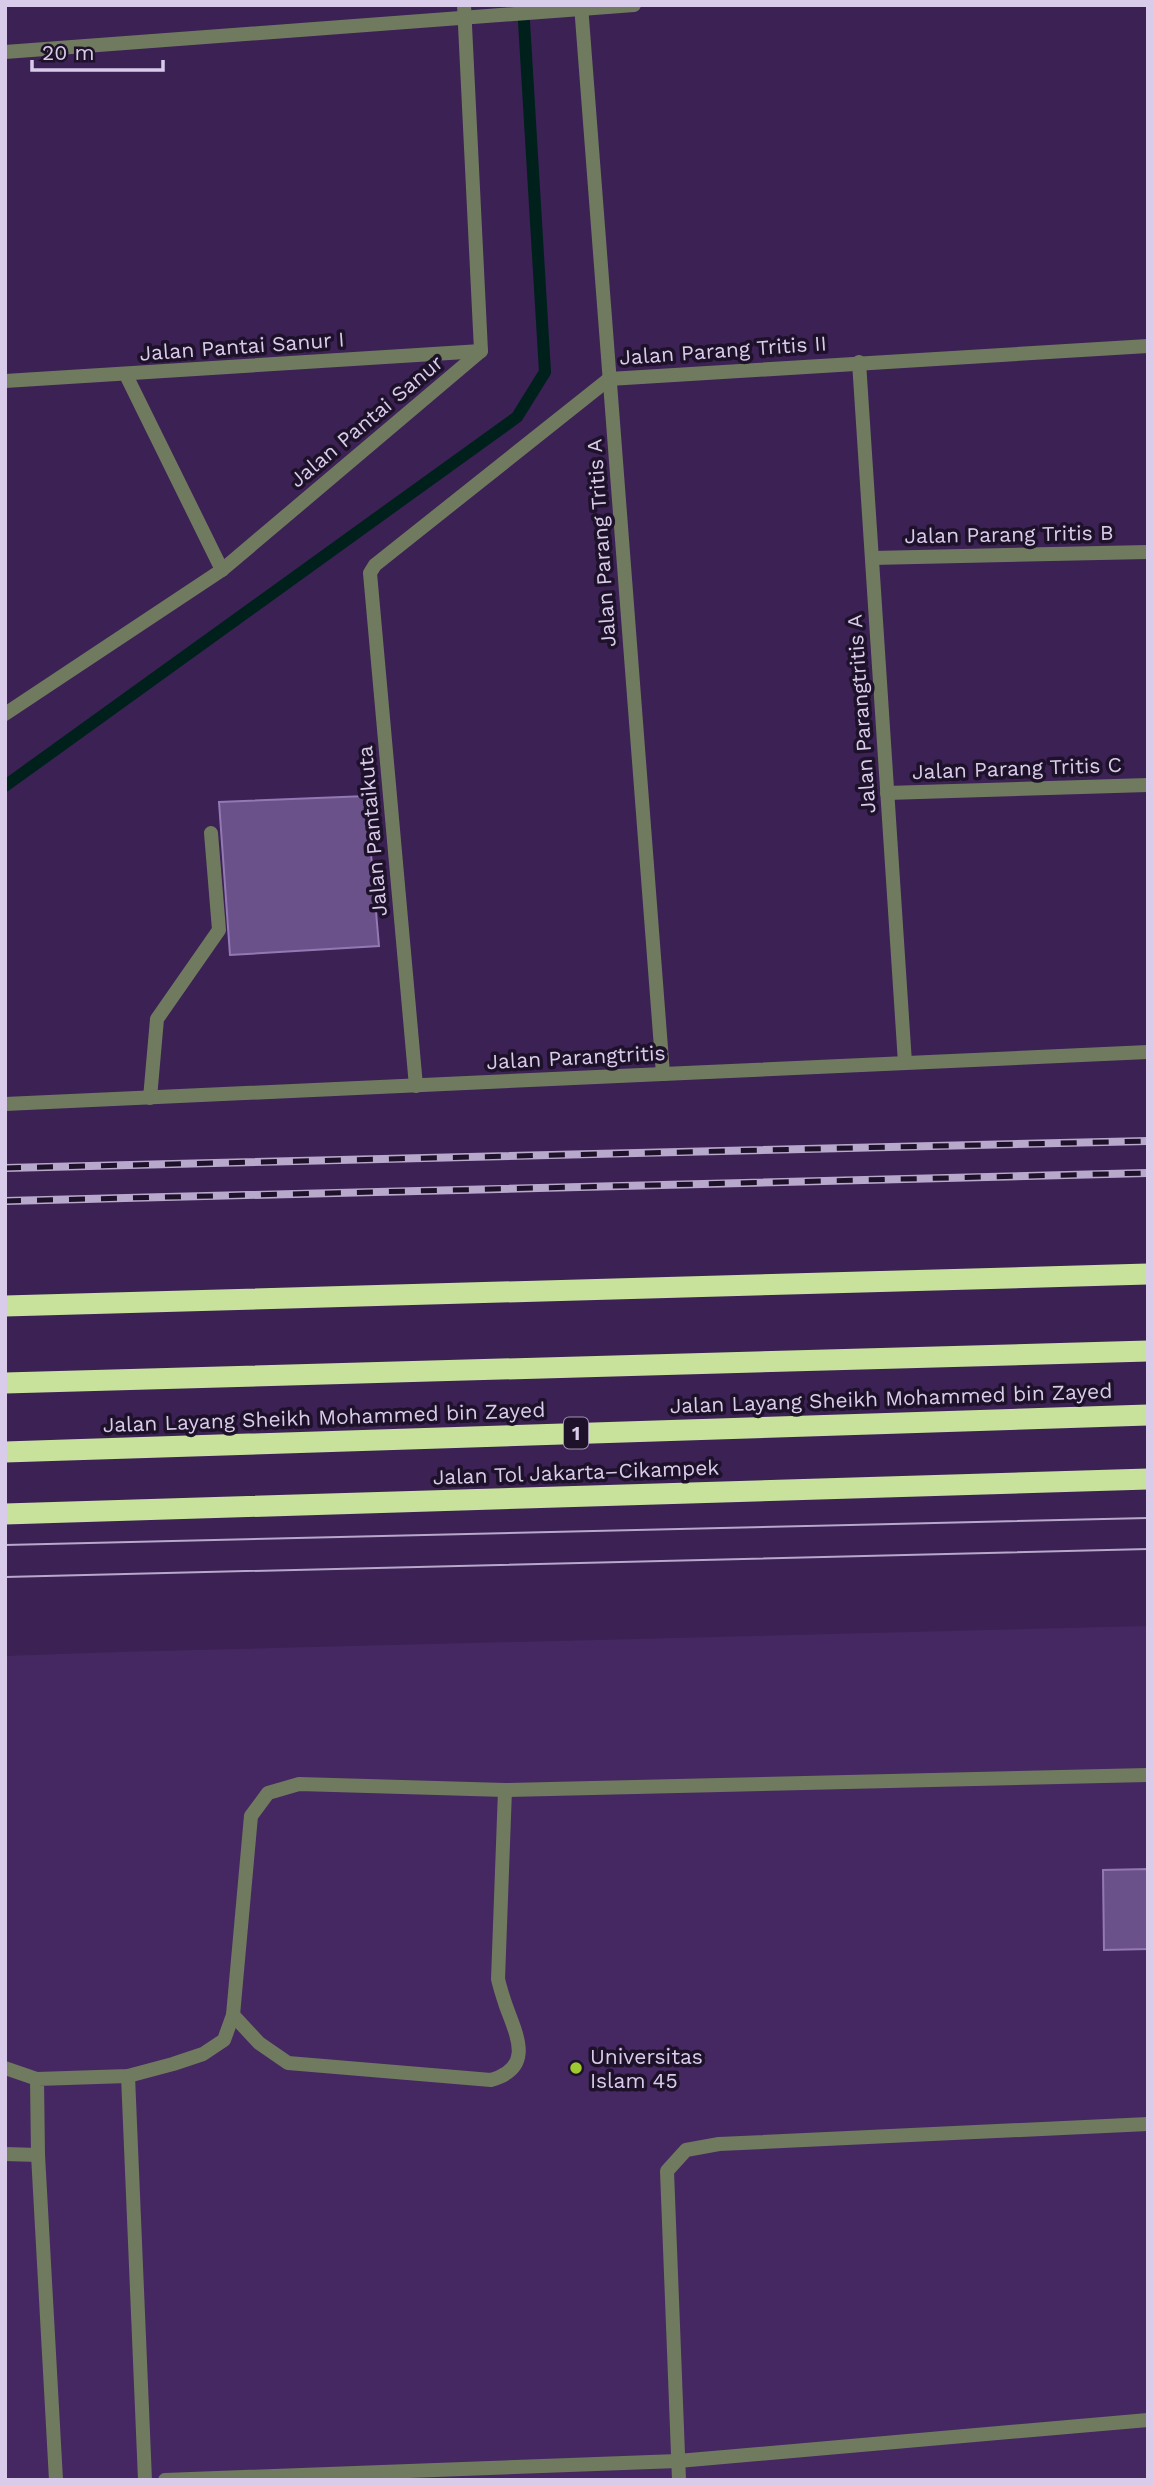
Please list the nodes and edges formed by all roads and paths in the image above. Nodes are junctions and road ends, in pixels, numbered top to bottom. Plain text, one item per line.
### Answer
1 (634, 5) edge
2 (581, 7) edge
3 (465, 11) edge
4 (5, 52) edge
5 (1148, 346) edge
6 (481, 351) junction
7 (859, 362) junction
8 (126, 375) junction
9 (609, 379) junction
10 (5, 381) edge
11 (1148, 552) edge
12 (872, 558) junction
13 (222, 570) junction
14 (370, 573) joint
15 (5, 714) edge
16 (1148, 785) edge
17 (887, 793) junction
18 (211, 833) dead end
19 (1148, 1052) edge
20 (905, 1063) junction
21 (663, 1074) junction
22 (416, 1086) junction
23 (150, 1098) junction
24 (5, 1104) edge
25 (1148, 1274) edge
26 (5, 1306) edge
27 (1148, 1351) edge
28 (5, 1383) edge
29 (1148, 1415) edge
30 (5, 1452) edge
31 (1148, 1479) edge
32 (5, 1514) edge
33 (1148, 1775) edge
34 (505, 1790) junction
35 (233, 2015) junction
36 (5, 2068) edge
37 (128, 2076) junction
38 (37, 2079) junction
39 (1148, 2124) edge
40 (5, 2154) edge
41 (38, 2155) junction
42 (1148, 2420) edge
43 (678, 2461) junction
44 (55, 2480) edge
45 (145, 2480) edge
46 (165, 2480) edge
47 (679, 2480) edge

1 - 2 street
2 - 3 street
2 - 9 street, Jalan Parang Tritis A
3 - 4 street
3 - 6 street
5 - 7 street, Jalan Parang Tritis II
6 - 8 street, Jalan Pantai Sanur I
6 - 13 street, Jalan Pantai Sanur
7 - 9 street, Jalan Parang Tritis II
7 - 12 street, Jalan Parangtritis A
8 - 10 street, Jalan Pantai Sanur I
8 - 13 street
9 - 14 street, Jalan Parang Tritis II
9 - 21 street, Jalan Parang Tritis A
11 - 12 street, Jalan Parang Tritis B
12 - 17 street, Jalan Parangtritis A
13 - 15 street, Jalan Pantai Sanur
14 - 22 street, Jalan Pantaikuta
16 - 17 street, Jalan Parang Tritis C
17 - 20 street, Jalan Parangtritis A
18 - 23 street
19 - 20 street, Jalan Parangtritis
20 - 21 street, Jalan Parangtritis
21 - 22 street, Jalan Parangtritis
22 - 23 street, Jalan Parangtritis
23 - 24 street, Jalan Parangtritis
25 - 26 highway
27 - 28 highway, Jalan Layang Sheikh Mohammed bin Zayed
29 - 30 highway, Jalan Layang Sheikh Mohammed bin Zayed / 1
31 - 32 highway, Jalan Tol Jakarta–Cikampek
33 - 34 street
34 - 35 street
34 - 35 street
35 - 37 street
36 - 38 street
37 - 38 street
37 - 45 street
38 - 41 street
39 - 43 street
40 - 41 street
41 - 44 street
42 - 43 street
43 - 46 street
43 - 47 street

